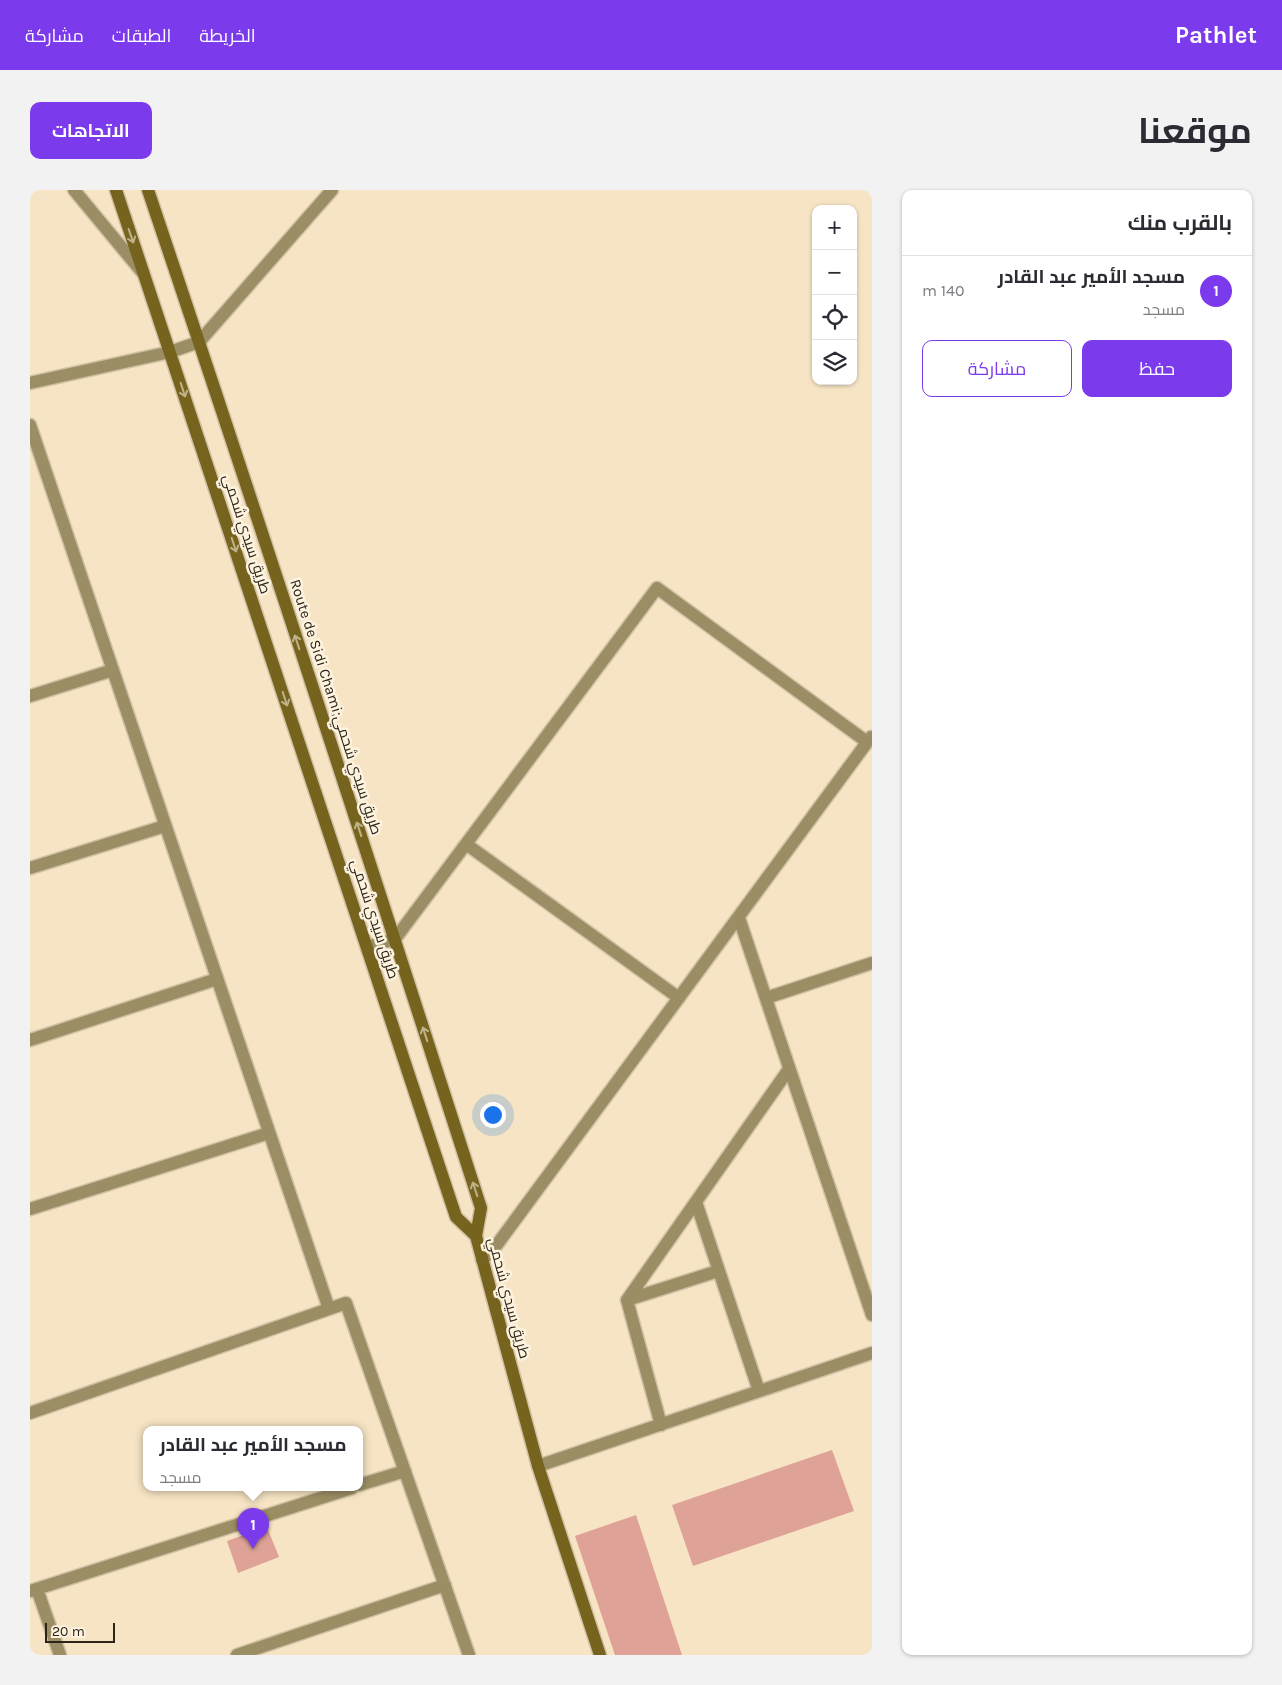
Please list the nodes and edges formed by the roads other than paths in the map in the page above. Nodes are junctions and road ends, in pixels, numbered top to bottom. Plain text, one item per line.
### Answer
1 (74, 190) edge
2 (116, 190) edge
3 (148, 190) edge
4 (332, 190) edge
5 (144, 274) junction
6 (199, 342) junction
7 (170, 352) junction
8 (30, 382) edge
9 (30, 425) edge
10 (113, 670) junction
11 (30, 696) edge
12 (870, 739) edge
13 (165, 826) junction
14 (466, 844) junction
15 (30, 868) edge
16 (739, 918) junction
17 (395, 939) junction
18 (367, 947) junction
19 (872, 963) edge
20 (217, 978) junction
21 (679, 998) junction
22 (766, 998) junction
23 (30, 1040) edge
24 (789, 1069) junction
25 (269, 1133) junction
26 (696, 1202) junction
27 (30, 1209) edge
28 (476, 1236) junction
29 (482, 1260) junction
30 (718, 1270) junction
31 (627, 1300) junction
32 (329, 1309) junction
33 (872, 1315) edge
34 (872, 1353) edge
35 (759, 1391) junction
36 (30, 1413) edge
37 (661, 1425) junction
38 (538, 1466) junction
39 (405, 1471) junction
40 (363, 1484) edge
41 (343, 1491) edge
42 (445, 1585) junction
43 (34, 1590) edge
44 (60, 1655) edge
45 (237, 1655) edge
46 (470, 1655) edge
47 (600, 1655) edge

1 - 5 street
2 -> 5 main road, طريق سيدي شحمي
3 - 6 main road, Route de Sidi Chami;طريق سيدي شحمي
4 - 6 street
5 - 7 main road, طريق سيدي شحمي
6 - 7 street
17 -> 6 main road, Route de Sidi Chami;طريق سيدي شحمي
7 - 8 street
7 -> 18 main road, طريق سيدي شحمي
9 - 10 street
10 - 11 street
10 - 13 street
12 - 14 street
12 - 16 street
13 - 15 street
13 - 20 street
14 - 17 street
14 - 21 street
16 - 21 street
16 - 22 street
17 - 18 street
28 -> 17 main road, Route de Sidi Chami;طريق سيدي شحمي
18 - 28 main road, طريق سيدي شحمي
19 - 22 street
20 - 23 street
20 - 25 street
21 - 29 street
22 - 24 street
24 - 26 street
24 - 33 street
25 - 27 street
25 - 32 street
26 - 30 street
26 - 31 street
28 - 29 main road, طريق سيدي شحمي
29 - 38 main road, طريق سيدي شحمي
30 - 31 street
30 - 35 street
31 - 37 street
32 - 36 street
32 - 39 street
34 - 35 street
35 - 37 street
37 - 38 street
38 - 47 main road, طريق سيدي شحمي
39 - 40 street
39 - 42 street
41 - 43 street
42 - 45 street
42 - 46 street
43 - 44 street

